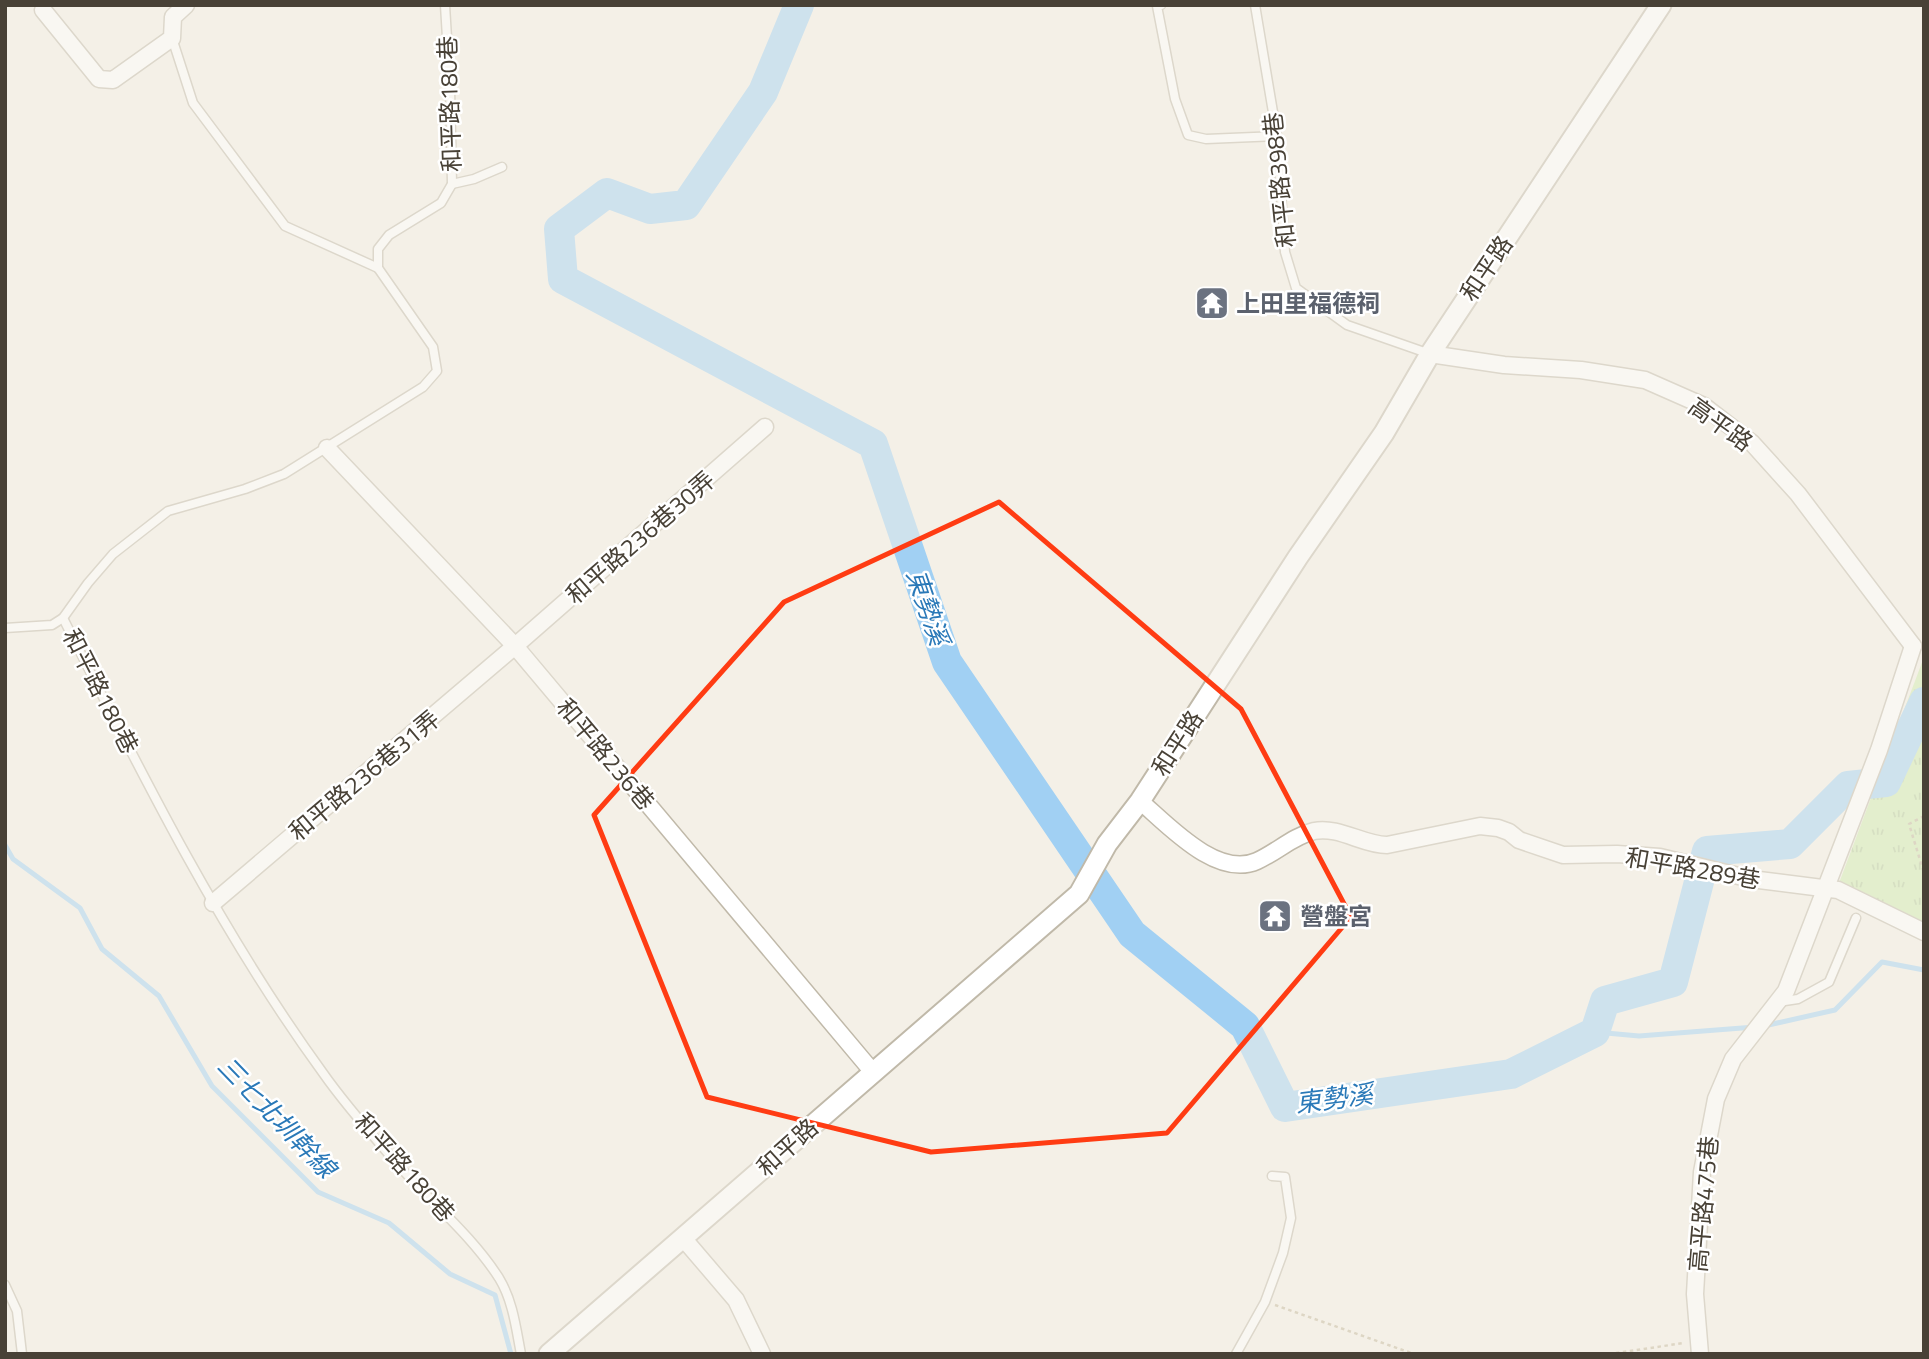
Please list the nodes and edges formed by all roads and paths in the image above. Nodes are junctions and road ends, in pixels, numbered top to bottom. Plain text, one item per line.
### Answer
1 (186, 5) edge
2 (444, 5) edge
3 (1161, 5) edge
4 (1255, 5) edge
5 (1661, 5) edge
6 (43, 10) dead end
7 (172, 38) junction
8 (1277, 136) junction
9 (502, 167) dead end
10 (452, 184) junction
11 (378, 268) junction
12 (1430, 354) junction
13 (765, 427) dead end
14 (327, 448) junction
15 (63, 618) junction
16 (5, 628) edge
17 (515, 646) junction
18 (1918, 646) edge
19 (1140, 801) junction
20 (1924, 816) edge
21 (1924, 873) edge
22 (1824, 887) junction
23 (213, 904) junction
24 (1856, 918) dead end
25 (1924, 932) edge
26 (1775, 1003) junction
27 (872, 1071) junction
28 (1272, 1176) dead end
29 (683, 1238) junction
30 (5, 1285) edge
31 (1265, 1302) junction
32 (1699, 1348) edge
33 (22, 1354) edge
34 (521, 1354) edge
35 (548, 1354) edge
36 (762, 1354) edge
37 (1236, 1354) edge
38 (1414, 1354) edge
39 (1609, 1354) edge

1 - 7 street
2 - 10 lane, 和平路180巷
3 - 8 lane
4 - 8 lane, 和平路398巷
5 - 12 street, 和平路
6 - 7 street
7 - 11 lane
8 - 12 lane, 和平路398巷
9 - 10 lane
10 - 11 lane, 和平路180巷
11 - 14 lane, 和平路180巷
12 - 18 street, 高平路
12 - 19 street, 和平路
13 - 17 street, 和平路236巷30弄
14 - 15 lane, 和平路180巷
14 - 17 street, 和平路236巷
15 - 16 lane
15 - 23 lane, 和平路180巷
17 - 23 street, 和平路236巷31弄
17 - 27 street, 和平路236巷
18 - 22 street
19 - 22 street, 和平路289巷
19 - 27 street, 和平路
20 - 21 path
22 - 25 street, 和平路289巷
22 - 26 street
23 - 34 lane, 和平路180巷
24 - 26 lane
26 - 32 street, 高平路475巷
27 - 29 street, 和平路
28 - 31 lane
29 - 35 street, 和平路
29 - 36 street
30 - 33 lane
31 - 37 lane
31 - 38 path
32 - 39 path

